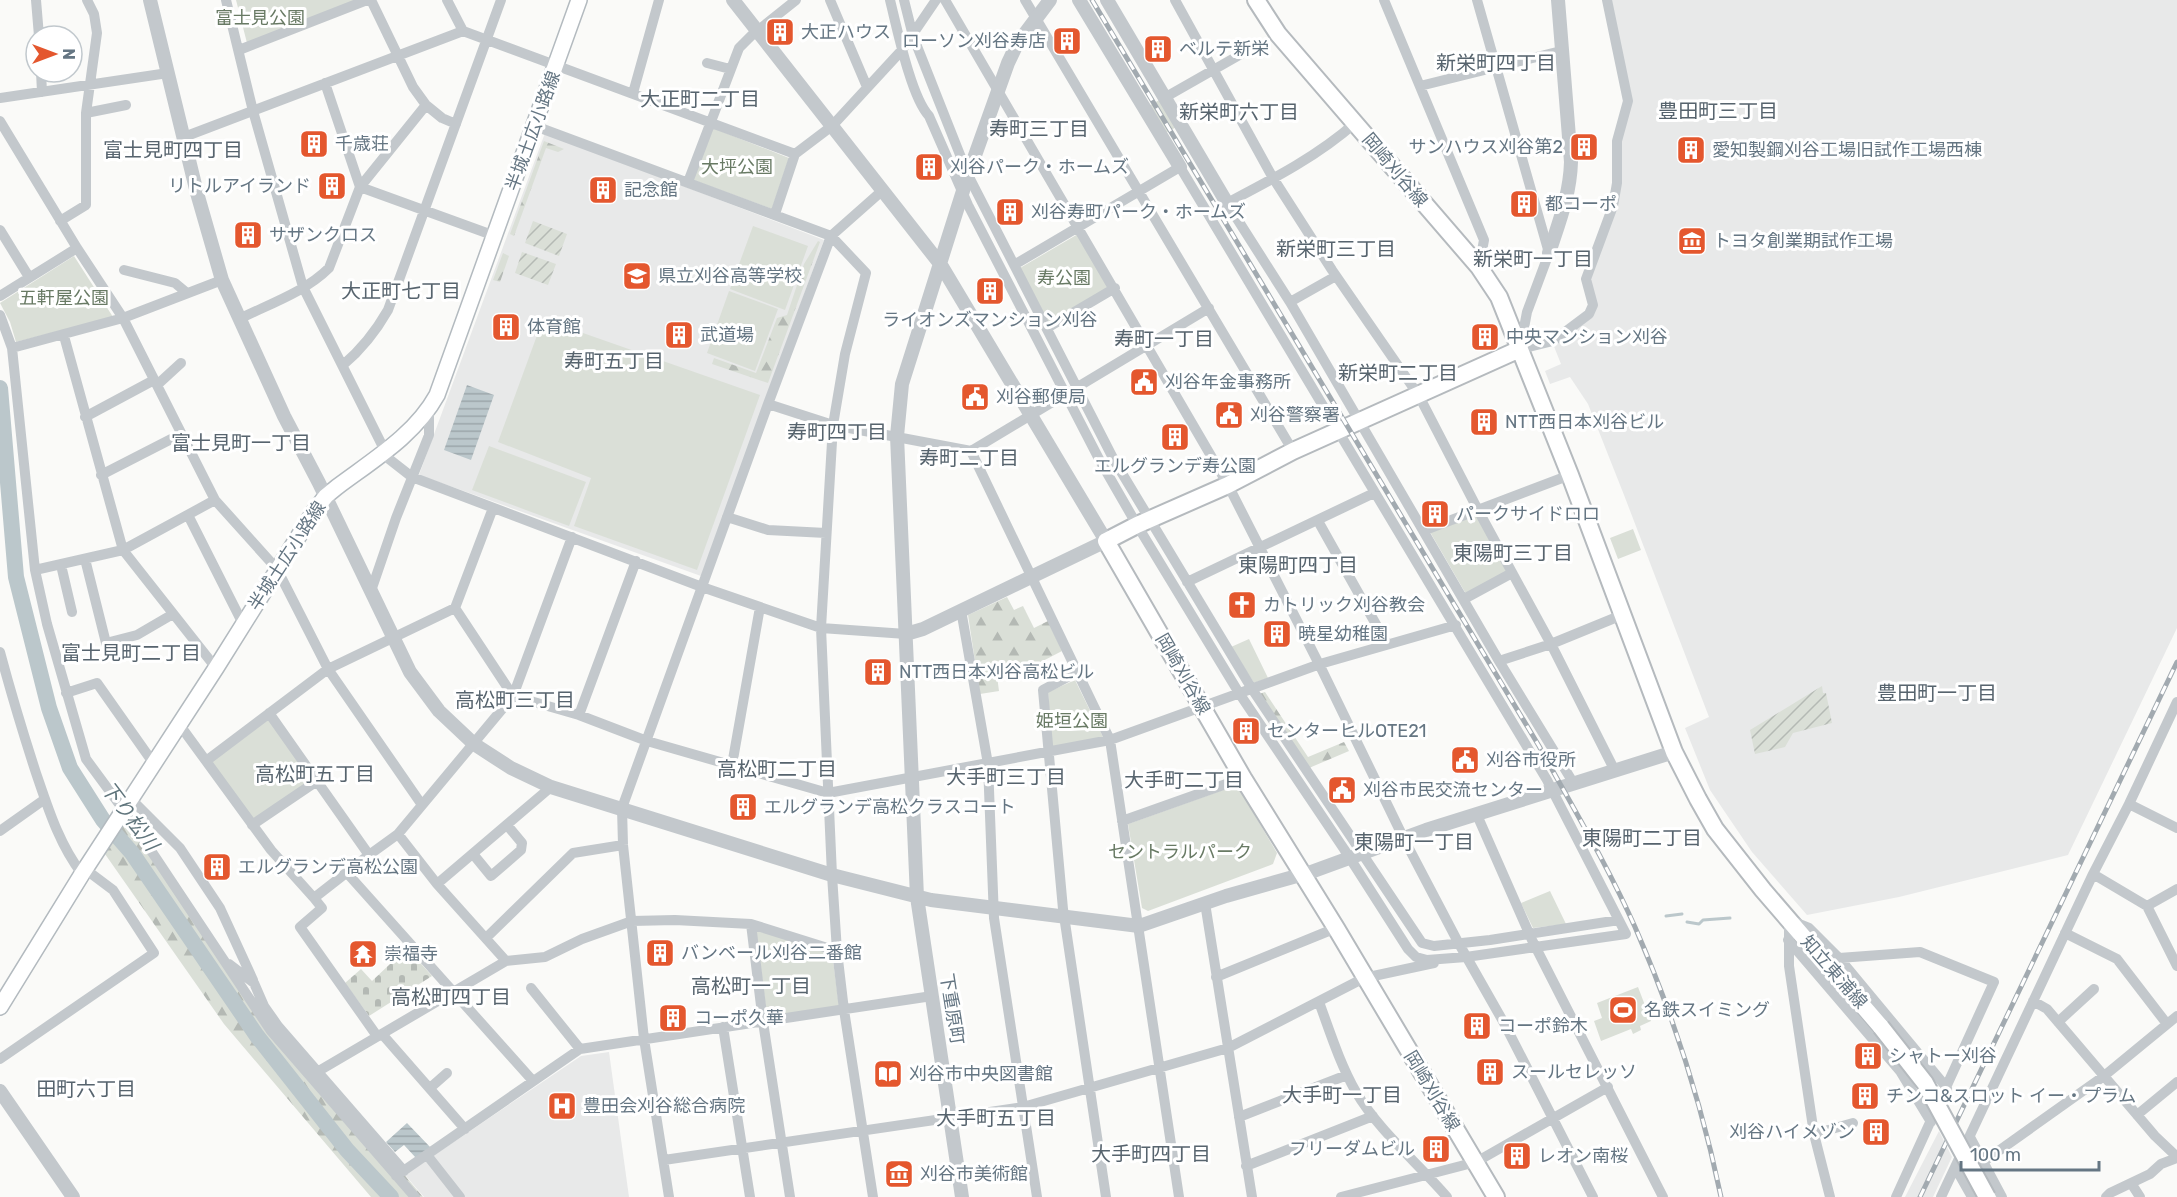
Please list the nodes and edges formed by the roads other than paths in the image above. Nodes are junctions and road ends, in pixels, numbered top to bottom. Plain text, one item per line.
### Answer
1 (36, 0) edge
2 (87, 0) edge
3 (150, 0) edge
4 (226, 0) edge
5 (369, 0) edge
6 (447, 0) edge
7 (501, 0) edge
8 (579, 0) edge
9 (659, 0) edge
10 (733, 0) edge
11 (796, 0) edge
12 (830, 0) edge
13 (890, 0) edge
14 (904, 0) edge
15 (936, 0) edge
16 (945, 0) edge
17 (1025, 0) edge
18 (1050, 0) edge
19 (1079, 0) edge
20 (1107, 0) edge
21 (1175, 0) edge
22 (1256, 0) edge
23 (1384, 0) edge
24 (1477, 0) edge
25 (1558, 0) edge
26 (1606, 0) edge
27 (1036, 18) junction
28 (38, 24) edge
29 (464, 31) junction
30 (757, 31) junction
31 (913, 36) junction
32 (487, 40) junction
33 (239, 50) junction
34 (902, 50) junction
35 (1561, 51) junction
36 (1243, 52) dead end
37 (399, 56) junction
38 (707, 63) dead end
39 (1496, 66) junction
40 (556, 67) junction
41 (730, 69) junction
42 (1213, 71) junction
43 (168, 73) junction
44 (325, 83) junction
45 (42, 84) edge
46 (89, 86) junction
47 (1420, 86) junction
48 (867, 87) junction
49 (999, 89) junction
50 (42, 92) junction
51 (633, 93) junction
52 (0, 98) edge
53 (1164, 98) junction
54 (126, 105) dead end
55 (426, 105) junction
56 (253, 111) junction
57 (86, 113) junction
58 (0, 122) edge
59 (710, 122) junction
60 (1355, 123) junction
61 (456, 124) junction
62 (535, 126) junction
63 (832, 126) junction
64 (184, 137) junction
65 (795, 154) junction
66 (1180, 167) junction
67 (968, 175) junction
68 (1273, 178) junction
69 (688, 182) junction
70 (360, 187) junction
71 (884, 190) junction
72 (1138, 192) junction
73 (963, 194) junction
74 (1227, 203) junction
75 (425, 211) junction
76 (775, 214) junction
77 (60, 221) junction
78 (1079, 226) junction
79 (0, 231) edge
80 (495, 236) junction
81 (831, 236) junction
82 (77, 248) junction
83 (1550, 253) junction
84 (941, 265) junction
85 (1014, 265) junction
86 (1479, 267) junction
87 (124, 270) dead end
88 (1336, 276) junction
89 (29, 277) junction
90 (222, 279) junction
91 (303, 287) junction
92 (1115, 288) junction
93 (187, 293) junction
94 (0, 296) edge
95 (1290, 302) junction
96 (1209, 308) junction
97 (0, 315) edge
98 (123, 318) junction
99 (239, 319) junction
100 (1047, 328) junction
101 (64, 336) junction
102 (1148, 345) junction
103 (12, 348) junction
104 (1520, 349) junction
105 (181, 363) dead end
106 (343, 365) junction
107 (155, 383) junction
108 (1077, 389) junction
109 (1066, 395) junction
110 (1419, 396) junction
111 (768, 404) junction
112 (429, 408) junction
113 (1031, 416) junction
114 (85, 417) junction
115 (1361, 421) junction
116 (833, 425) junction
117 (1338, 432) junction
118 (181, 434) junction
119 (897, 436) junction
120 (384, 451) junction
121 (971, 451) junction
122 (1293, 452) junction
123 (101, 475) junction
124 (1570, 475) junction
125 (412, 477) junction
126 (1228, 485) junction
127 (1374, 493) junction
128 (326, 496) junction
129 (215, 500) junction
130 (493, 508) junction
131 (1478, 510) junction
132 (188, 515) junction
133 (727, 517) junction
134 (1318, 521) junction
135 (1143, 523) junction
136 (1425, 530) junction
137 (826, 533) junction
138 (572, 537) junction
139 (1106, 541) junction
140 (1261, 548) junction
141 (123, 550) junction
142 (85, 559) junction
143 (636, 561) junction
144 (61, 564) junction
145 (277, 569) junction
146 (35, 570) junction
147 (1512, 573) junction
148 (1032, 576) junction
149 (1187, 582) junction
150 (702, 587) junction
151 (371, 591) junction
152 (1464, 598) junction
153 (760, 607) junction
154 (455, 608) junction
155 (962, 610) junction
156 (72, 612) dead end
157 (173, 614) junction
158 (1622, 615) junction
159 (243, 624) junction
160 (1456, 625) junction
161 (821, 628) junction
162 (906, 634) junction
163 (392, 637) junction
164 (1387, 644) junction
165 (1551, 644) junction
166 (0, 652) edge
167 (1499, 661) junction
168 (1320, 664) junction
169 (216, 668) junction
170 (328, 669) junction
171 (1077, 672) junction
172 (4, 686) edge
173 (1251, 689) junction
174 (66, 693) junction
175 (1239, 693) junction
176 (513, 696) junction
177 (2177, 702) edge
178 (1203, 708) junction
179 (269, 713) junction
180 (579, 715) junction
181 (179, 724) junction
182 (1110, 740) junction
183 (647, 741) junction
184 (474, 744) junction
185 (1048, 752) junction
186 (1674, 752) junction
187 (206, 760) junction
188 (154, 764) junction
189 (988, 764) junction
190 (732, 765) junction
191 (1615, 771) junction
192 (1242, 778) junction
193 (911, 779) junction
194 (317, 782) junction
195 (1574, 784) junction
196 (551, 787) junction
197 (1553, 791) junction
198 (828, 793) junction
199 (45, 799) junction
200 (2129, 804) junction
201 (126, 805) junction
202 (422, 805) junction
203 (622, 808) junction
204 (1477, 815) junction
205 (1122, 821) junction
206 (252, 825) junction
207 (507, 825) junction
208 (2177, 828) edge
209 (0, 831) edge
210 (398, 834) junction
211 (1404, 839) junction
212 (623, 845) junction
213 (473, 854) junction
214 (369, 855) junction
215 (1355, 856) junction
216 (83, 872) junction
217 (347, 873) junction
218 (1303, 874) junction
219 (2093, 874) junction
220 (832, 875) junction
221 (437, 884) junction
222 (2177, 889) edge
223 (917, 897) junction
224 (314, 898) junction
225 (1204, 903) junction
226 (2147, 906) junction
227 (994, 908) junction
228 (1065, 918) junction
229 (1619, 920) junction
230 (1789, 920) junction
231 (632, 921) junction
232 (751, 924) junction
233 (1138, 926) junction
234 (1336, 928) junction
235 (1530, 933) junction
236 (2065, 933) junction
237 (486, 938) junction
238 (1788, 940) junction
239 (1458, 942) junction
240 (2172, 945) edge
241 (1535, 947) junction
242 (837, 951) junction
243 (1466, 957) junction
244 (1839, 958) junction
245 (222, 959) junction
246 (507, 961) junction
247 (2177, 966) edge
248 (1216, 977) junction
249 (1364, 978) junction
250 (254, 983) junction
251 (531, 988) dead end
252 (2094, 989) dead end
253 (452, 992) junction
254 (932, 996) junction
255 (2033, 1001) junction
256 (1319, 1002) junction
257 (0, 1007) edge
258 (844, 1010) junction
259 (2177, 1016) edge
260 (763, 1022) junction
261 (2058, 1022) junction
262 (2168, 1024) junction
263 (723, 1027) junction
264 (380, 1035) junction
265 (644, 1039) junction
266 (1228, 1048) junction
267 (580, 1049) junction
268 (0, 1059) edge
269 (1160, 1068) junction
270 (317, 1072) junction
271 (447, 1072) dead end
272 (1347, 1075) junction
273 (2104, 1076) junction
274 (533, 1081) junction
275 (2177, 1082) edge
276 (1089, 1087) junction
277 (1608, 1087) junction
278 (430, 1088) junction
279 (1947, 1088) junction
280 (0, 1091) edge
281 (1023, 1107) junction
282 (2137, 1115) junction
283 (1373, 1116) junction
284 (1239, 1117) junction
285 (950, 1118) junction
286 (1552, 1118) junction
287 (1931, 1122) junction
288 (1853, 1124) dead end
289 (465, 1129) junction
290 (863, 1131) junction
291 (1815, 1134) junction
292 (1970, 1137) junction
293 (782, 1142) junction
294 (743, 1148) junction
295 (427, 1155) junction
296 (2177, 1158) edge
297 (664, 1160) junction
298 (1476, 1162) junction
299 (1983, 1162) junction
300 (1246, 1167) junction
301 (1955, 1167) junction
302 (400, 1174) junction
303 (1428, 1175) junction
304 (2131, 1183) junction
305 (73, 1197) edge
306 (415, 1197) edge
307 (460, 1197) edge
308 (669, 1197) edge
309 (750, 1197) edge
310 (790, 1197) edge
311 (873, 1197) edge
312 (962, 1197) edge
313 (1037, 1197) edge
314 (1106, 1197) edge
315 (1179, 1197) edge
316 (1252, 1197) edge
317 (1341, 1197) edge
318 (1446, 1197) edge
319 (1496, 1197) edge
320 (1593, 1197) edge
321 (1662, 1197) edge
322 (1830, 1197) edge
323 (1896, 1197) edge
324 (1941, 1197) edge
325 (1972, 1197) edge
326 (1987, 1197) edge
327 (2002, 1197) edge
328 (2106, 1197) edge
329 (2140, 1197) edge

1 - 28 street
2 - 46 street
3 - 43 street
4 - 33 street
5 - 33 street
5 - 37 street
6 - 29 street
7 - 32 street
8 - 40 main road, 半城土広小路線
9 - 51 street
10 - 30 street
11 - 30 street
12 - 48 street
13 - 34 street
14 - 31 street
15 - 31 street
16 - 49 street
17 - 27 street
18 - 27 street, 下重原町
19 - 66 street
20 - 53 street
21 - 42 street
22 - 60 main road, 岡崎刈谷線
23 - 47 street
24 - 39 street
25 - 35 street
26 - 104 street
27 - 49 street, 下重原町
27 - 72 street
29 - 32 street
29 - 37 street
30 - 41 street
30 - 63 street
31 - 34 street
31 - 67 street
32 - 40 street
32 - 61 street
33 - 56 street
34 - 48 street
34 - 73 street
35 - 39 street
35 - 83 street
36 - 42 street
37 - 44 street
37 - 55 street
38 - 41 street
39 - 47 street
39 - 83 street
40 - 51 street
40 - 62 main road, 半城土広小路線
41 - 59 street
42 - 53 street
42 - 68 street
43 - 46 street
43 - 64 street
44 - 56 street
44 - 70 street
45 - 50 street
46 - 50 street
46 - 57 street
47 - 86 street
48 - 63 street
49 - 67 street, 下重原町
49 - 78 street
50 - 52 street
51 - 59 street
53 - 74 street
54 - 57 street
55 - 61 street
55 - 70 street
56 - 64 street
56 - 91 street
57 - 77 street
58 - 77 street
59 - 65 street
59 - 69 street
60 - 68 street
60 - 86 main road, 岡崎刈谷線
61 - 75 street
62 - 69 street
62 - 80 main road, 半城土広小路線
63 - 65 street
63 - 71 street
64 - 90 street
65 - 76 street
66 - 72 street
66 - 117 street
67 - 73 street, 下重原町
67 - 85 street
68 - 74 street
68 - 88 street
69 - 76 street
70 - 75 street
70 - 91 street
71 - 81 street
71 - 84 street
72 - 78 street
72 - 96 street
73 - 84 street, 下重原町
73 - 109 street
74 - 95 street
75 - 80 street
75 - 106 street
76 - 81 street
77 - 82 street
78 - 85 street
78 - 92 street
79 - 89 street
80 - 112 main road, 半城土広小路線
81 - 111 street
81 - 116 street
82 - 89 street
82 - 98 street
83 - 104 street
84 - 113 street
84 - 119 street, 下重原町
85 - 100 street
86 - 104 main road, 岡崎刈谷線
87 - 93 street
88 - 95 street
88 - 110 street
89 - 94 street
90 - 93 street
90 - 99 street
91 - 99 street
91 - 106 street
92 - 100 street
92 - 102 street
93 - 98 street
95 - 115 street
96 - 102 street
96 - 122 street
97 - 103 street
98 - 101 street
98 - 107 street
99 - 128 street
100 - 108 street
101 - 103 street
101 - 114 street
102 - 108 street
102 - 126 street
103 - 146 street
104 - 110 main road
104 - 124 main road, 岡崎刈谷線
105 - 107 street
106 - 120 street
107 - 114 street
107 - 118 street
108 - 109 street
108 - 135 street
109 - 113 street
109 - 135 street
110 - 115 main road
110 - 131 street
111 - 116 street
111 - 133 street
112 - 120 main road, 半城土広小路線
112 - 125 street
113 - 121 street
113 - 139 street
114 - 123 street
115 - 117 main road
115 - 136 street
116 - 119 street
116 - 137 street
117 - 122 main road
117 - 127 street
118 - 123 street
118 - 129 street
119 - 121 street
119 - 162 street, 下重原町
120 - 125 street
120 - 128 main road, 半城土広小路線
121 - 148 street
122 - 126 main road
123 - 141 street
124 - 131 street
124 - 158 main road, 岡崎刈谷線
125 - 130 street
125 - 151 street
126 - 135 main road
126 - 140 street
127 - 134 street
127 - 160 street
128 - 145 main road, 半城土広小路線
128 - 151 street
129 - 132 street
129 - 145 street
130 - 138 street
130 - 154 street
131 - 136 street
131 - 147 street
132 - 141 street
132 - 159 street
133 - 137 street
133 - 150 street
134 - 140 street
134 - 164 street
135 - 139 main road
135 - 149 street
135 - 175 street
136 - 152 street
137 - 161 street
138 - 143 street
138 - 176 street
139 - 148 street
139 - 178 main road, 岡崎刈谷線
140 - 149 street
140 - 168 street
141 - 142 street
141 - 157 street
142 - 144 street
142 - 157 street
143 - 150 street
143 - 180 street
144 - 146 street
144 - 156 street
145 - 159 main road, 半城土広小路線
145 - 170 street
146 - 174 street
147 - 152 street
147 - 165 street
148 - 155 street
148 - 171 street
149 - 173 street
150 - 153 street
150 - 183 street
151 - 163 street
152 - 167 street
153 - 161 street
153 - 190 street
154 - 163 street
154 - 176 street
155 - 162 street
155 - 189 street
157 - 169 street
158 - 165 street
158 - 186 main road, 岡崎刈谷線
159 - 169 main road, 半城土広小路線
160 - 164 street
160 - 197 street
161 - 162 street
161 - 198 street
162 - 193 street, 下重原町
163 - 170 street
163 - 184 street
164 - 168 street
165 - 167 street
165 - 191 street
166 - 172 street
167 - 195 street
168 - 173 street
168 - 211 street
169 - 181 main road, 半城土広小路線
170 - 179 street
170 - 202 street
171 - 182 street
171 - 185 street
172 - 199 street
173 - 175 street
173 - 215 street
174 - 188 street
174 - 201 street
175 - 178 street
175 - 215 street
176 - 180 street
176 - 184 street
177 - 200 street
178 - 182 street
178 - 192 main road, 岡崎刈谷線
179 - 187 street
179 - 194 street
180 - 183 street
181 - 187 street
181 - 188 main road, 半城土広小路線
182 - 185 street
182 - 205 street
183 - 190 street
183 - 203 street
184 - 196 street
184 - 202 street
185 - 189 street
185 - 228 street
186 - 191 street
186 - 230 main road, 知立東浦線
187 - 206 street
188 - 201 main road, 半城土広小路線
189 - 193 street
189 - 227 street
190 - 198 street
191 - 195 street
192 - 205 street
192 - 218 main road, 岡崎刈谷線
193 - 198 street
193 - 223 street, 下重原町
194 - 206 street
194 - 214 street
195 - 197 street
196 - 203 street
196 - 207 street
197 - 204 street
197 - 229 street
198 - 220 street
199 - 209 street
199 - 216 street
200 - 208 street
200 - 219 street
201 - 216 main road, 半城土広小路線
201 - 245 street
201 - 250 street
202 - 210 street
203 - 212 street
203 - 220 street
204 - 211 street
204 - 235 street
205 - 233 street
206 - 224 street
207 - 213 street
207 - 213 street
210 - 214 street
210 - 221 street
211 - 215 street
211 - 239 street
212 - 231 street
212 - 237 street
213 - 221 street
214 - 217 street
215 - 218 street
215 - 239 street
215 - 243 street
216 - 257 main road, 半城土広小路線
216 - 268 street
217 - 224 street
217 - 253 street
218 - 225 street
218 - 234 main road, 岡崎刈谷線
219 - 226 street
219 - 236 street
220 - 223 street
220 - 242 street
221 - 237 street
222 - 226 street
223 - 227 street
223 - 254 street, 下重原町
224 - 264 street
225 - 233 street
225 - 248 street
226 - 240 street
227 - 228 street
227 - 281 street
228 - 233 street
228 - 276 street
229 - 235 street
229 - 241 street
230 - 238 street
230 - 244 street
230 - 326 main road, 知立東浦線, bridge
231 - 232 street
231 - 246 street
231 - 265 street
232 - 242 street
232 - 260 street
233 - 269 street
234 - 248 street
234 - 249 main road, 岡崎刈谷線
235 - 239 street
235 - 241 street
236 - 255 street
236 - 262 street
237 - 246 street
238 - 287 street
238 - 291 street
239 - 243 street
240 - 247 street
241 - 243 street
241 - 277 street
242 - 258 street
243 - 249 street
243 - 286 street
244 - 279 street
244 - 279 street
245 - 250 street
245 - 302 street
246 - 253 street
248 - 266 street
249 - 256 street
249 - 298 main road, 岡崎刈谷線
250 - 270 street
251 - 267 street
252 - 261 street
253 - 264 street
253 - 274 street
254 - 258 street
254 - 285 street, 下重原町
255 - 261 street
255 - 292 street
256 - 266 street
256 - 272 street
258 - 260 street
258 - 290 street
259 - 262 street
260 - 263 street
260 - 293 street
261 - 273 street
262 - 273 street
263 - 265 street
263 - 294 street
264 - 270 street
264 - 278 street
265 - 267 street
265 - 297 street
266 - 269 street
266 - 284 street
267 - 274 street
269 - 276 street
269 - 315 street
270 - 302 street
271 - 278 street
272 - 283 street
272 - 284 street
273 - 282 street
273 - 299 street
274 - 289 street
275 - 282 street
276 - 281 street
276 - 314 street
277 - 286 street
277 - 321 street
278 - 289 street
279 - 287 street
280 - 305 street
281 - 285 street
281 - 313 street
282 - 296 street
283 - 300 street
283 - 303 street
284 - 300 street
285 - 290 street
285 - 312 street, 下重原町
286 - 298 street
286 - 320 street
287 - 323 street
288 - 291 street
289 - 295 street
290 - 293 street
290 - 311 street
291 - 322 street
292 - 299 street
292 - 301 street
293 - 294 street
293 - 310 street
294 - 297 street
294 - 309 street
295 - 302 street
295 - 307 street
296 - 304 street
297 - 308 street
298 - 303 street
298 - 319 main road, 岡崎刈谷線
299 - 327 street
300 - 316 street
301 - 324 street
301 - 325 street
302 - 306 street
303 - 317 street
303 - 318 street
304 - 328 street
304 - 329 street

